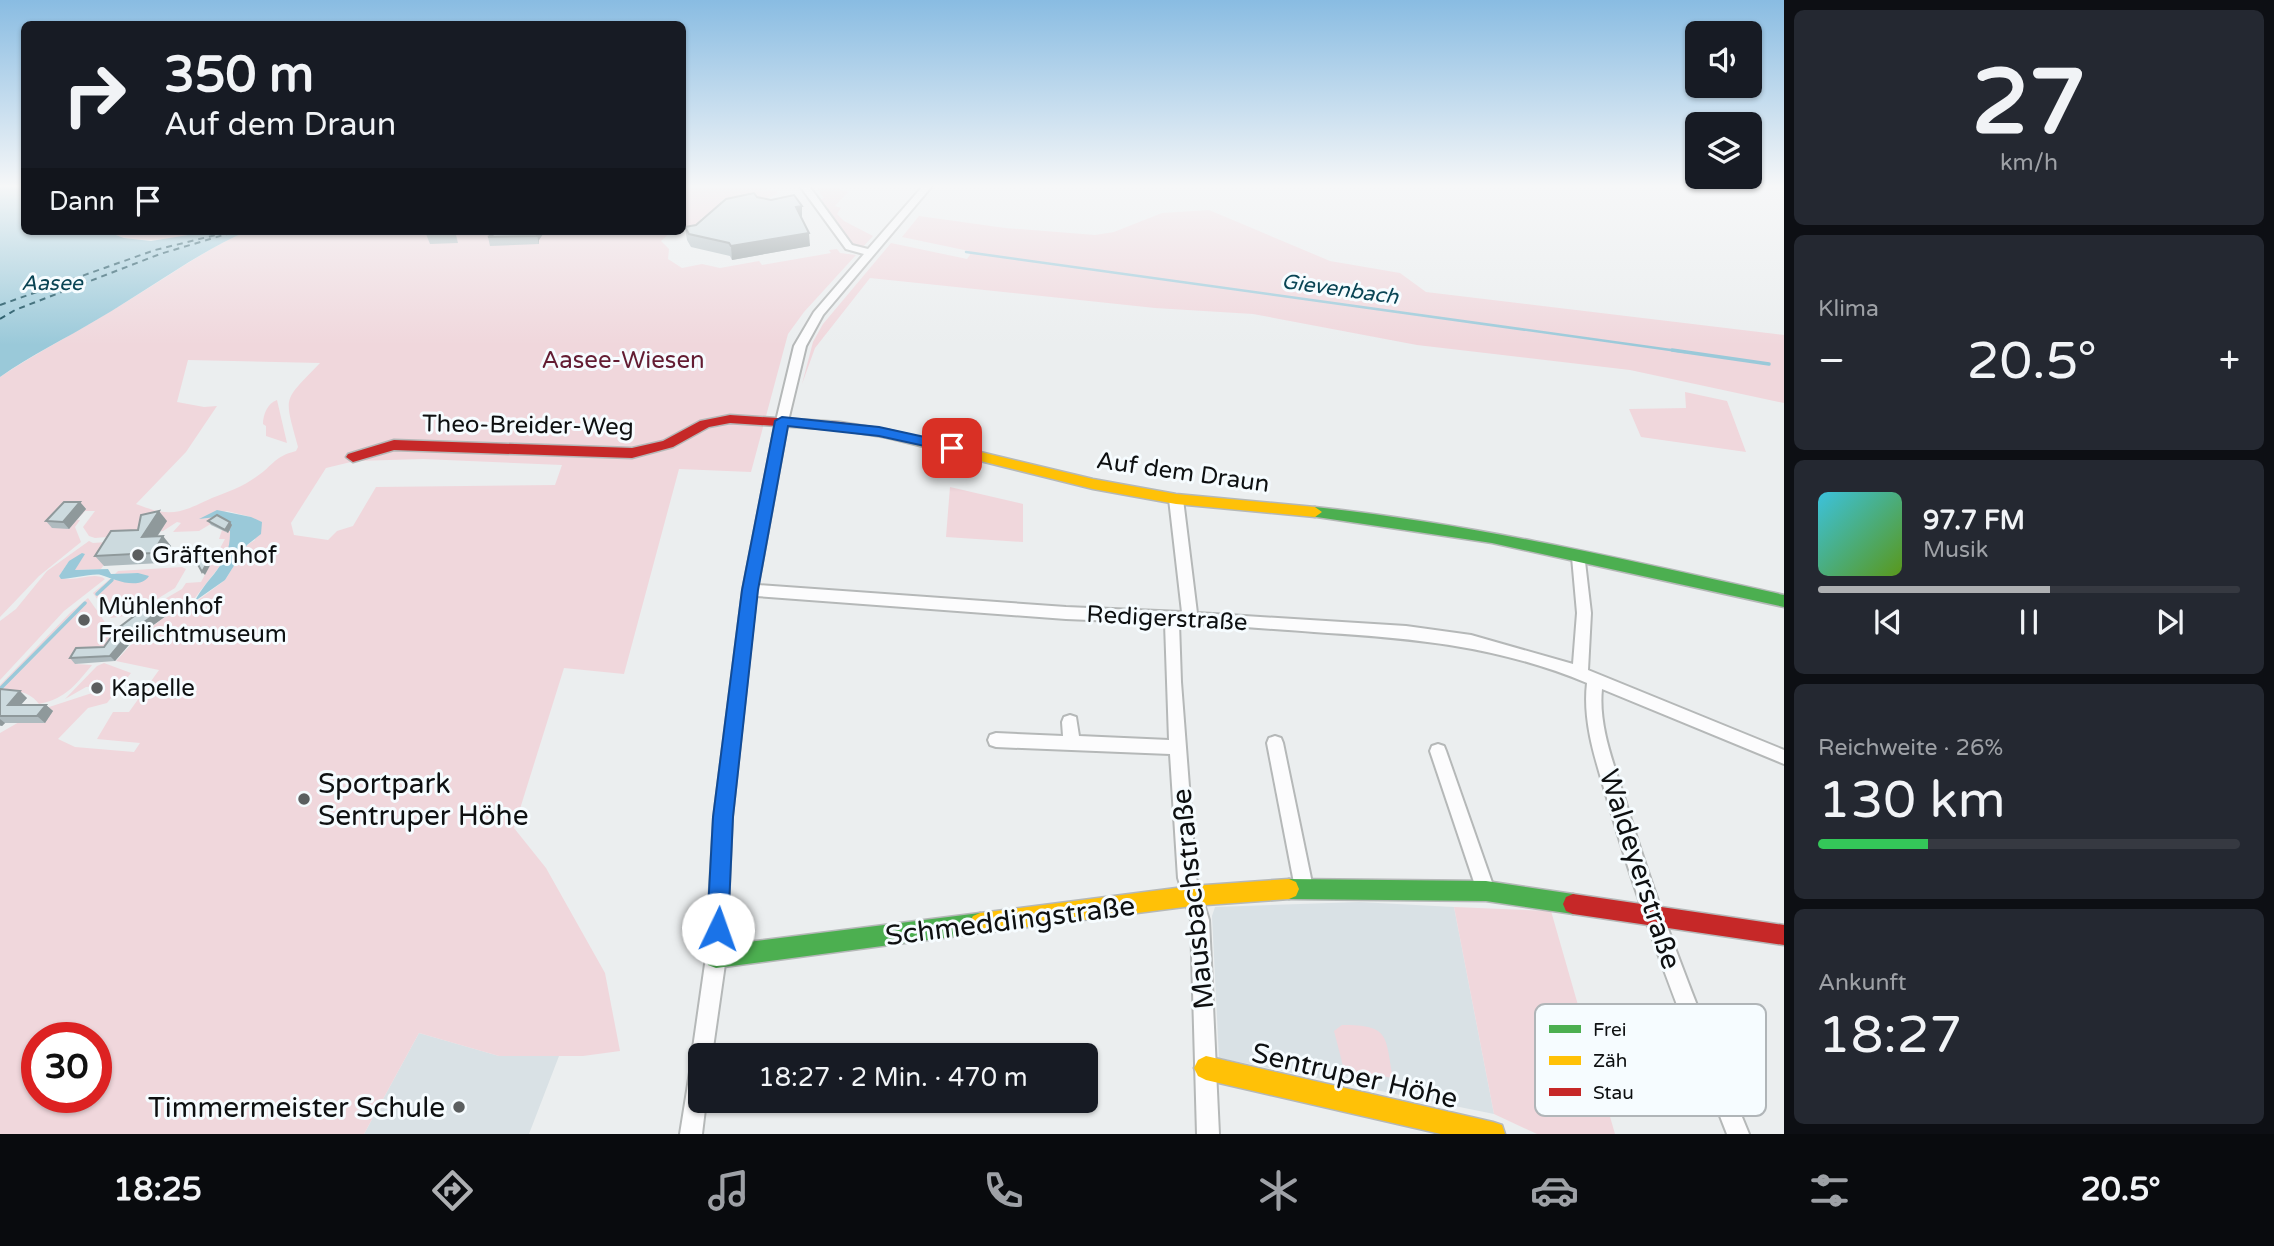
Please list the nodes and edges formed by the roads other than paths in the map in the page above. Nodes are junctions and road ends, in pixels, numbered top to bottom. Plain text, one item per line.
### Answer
1 (843, 239) edge
2 (882, 239) edge
3 (870, 253) junction
4 (782, 421) junction
5 (352, 457) dead end
6 (1175, 499) junction
7 (1579, 556) junction
8 (750, 590) junction
9 (1784, 601) edge
10 (1181, 618) junction
11 (1587, 675) junction
12 (1070, 722) dead end
13 (996, 740) dead end
14 (1071, 741) junction
15 (1275, 743) dead end
16 (1178, 747) junction
17 (1438, 751) dead end
18 (1784, 757) edge
19 (1304, 888) junction
20 (1486, 891) junction
21 (1192, 896) junction
22 (1653, 914) junction
23 (1784, 935) edge
24 (716, 957) junction
25 (1688, 1004) edge
26 (704, 1043) edge
27 (1206, 1068) junction
28 (694, 1113) edge
29 (1731, 1116) edge
30 (691, 1134) edge
31 (1208, 1134) edge
32 (1493, 1134) edge
33 (1738, 1134) edge

1 - 3 street
2 - 3 street
3 - 4 street
4 - 5 street, Theo-Breider-Weg
4 - 6 street, Auf dem Draun
4 - 8 street
6 - 7 street, Auf dem Draun
6 - 10 street, Mausbachstraße
7 - 9 street, Auf dem Draun
7 - 11 street
8 - 10 street, Redigerstraße
8 - 24 street
10 - 11 street, Redigerstraße
10 - 16 street, Mausbachstraße
11 - 18 street, Redigerstraße
11 - 22 street, Waldeyerstraße
12 - 14 street
13 - 14 street
14 - 16 street
15 - 19 street
16 - 21 street, Mausbachstraße
17 - 20 street
19 - 20 street, Schmeddingstraße
19 - 21 street, Schmeddingstraße
20 - 22 street, Schmeddingstraße
21 - 24 street, Schmeddingstraße
21 - 27 street, Mausbachstraße
22 - 23 street, Schmeddingstraße
22 - 25 street, Waldeyerstraße
24 - 26 street
27 - 31 street, Mausbachstraße
27 - 32 street, Sentruper Höhe
28 - 30 street
29 - 33 street, Waldeyerstraße

